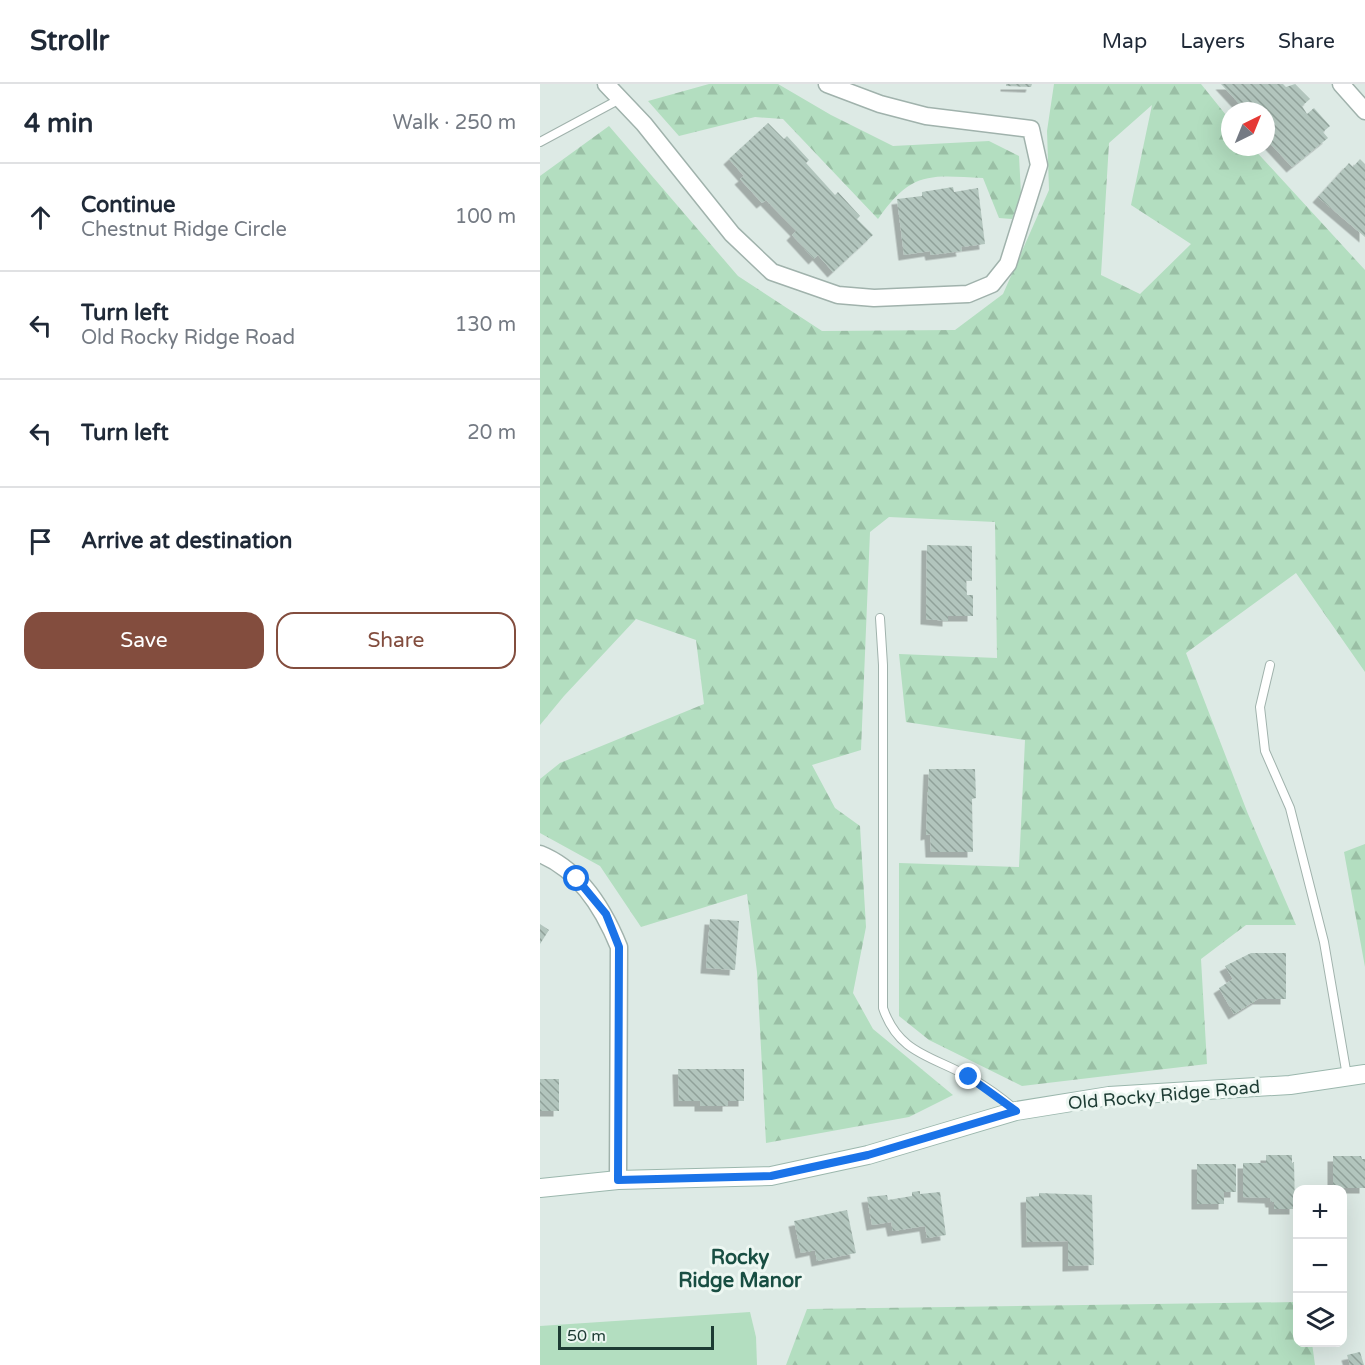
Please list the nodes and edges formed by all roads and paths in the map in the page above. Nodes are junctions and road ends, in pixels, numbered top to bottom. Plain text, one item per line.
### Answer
1 (606, 84) edge
2 (827, 84) edge
3 (1341, 84) edge
4 (620, 99) junction
5 (1365, 111) edge
6 (540, 142) edge
7 (880, 618) dead end
8 (1270, 665) dead end
9 (540, 854) edge
10 (1365, 1074) edge
11 (1347, 1077) junction
12 (1016, 1111) junction
13 (618, 1180) junction
14 (540, 1188) edge

1 - 4 street
2 - 4 street
3 - 5 street
4 - 6 lane
7 - 12 lane
8 - 11 lane
9 - 13 street
10 - 11 street, Old Rocky Ridge Road
11 - 12 street, Old Rocky Ridge Road
12 - 13 street, Old Rocky Ridge Road
13 - 14 street, Old Rocky Ridge Road

